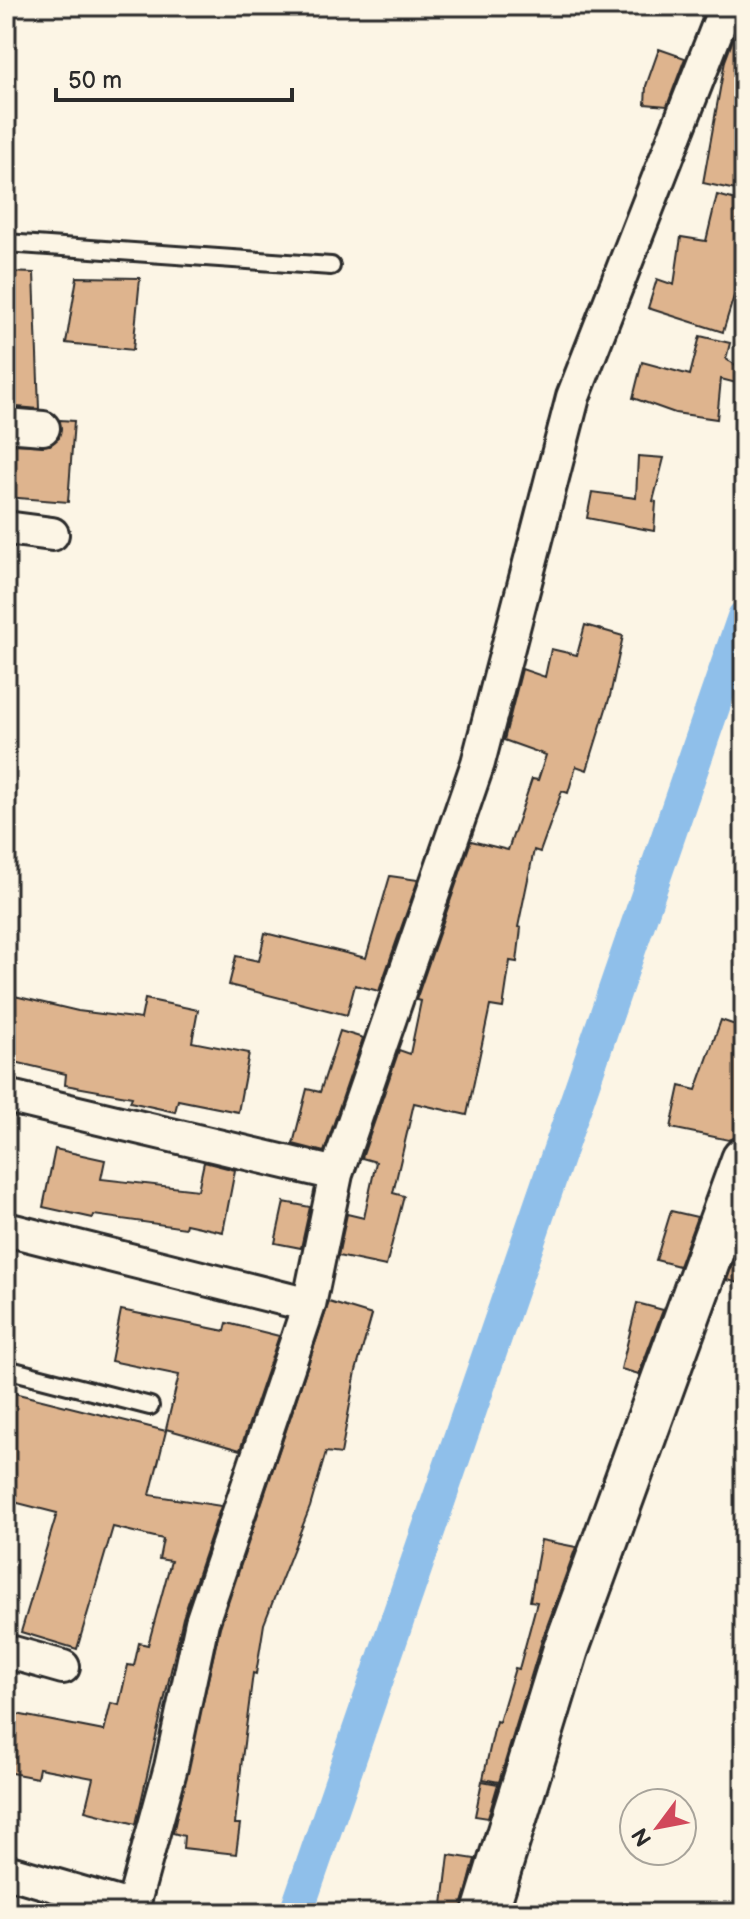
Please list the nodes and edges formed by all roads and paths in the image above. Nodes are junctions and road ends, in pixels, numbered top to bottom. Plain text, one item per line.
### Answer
1 (726, 6) edge
2 (6, 243) edge
3 (331, 266) dead end
4 (6, 425) edge
5 (43, 428) dead end
6 (6, 528) edge
7 (52, 534) dead end
8 (6, 1096) edge
9 (744, 1160) edge
10 (336, 1174) junction
11 (6, 1229) edge
12 (309, 1305) junction
13 (6, 1369) edge
14 (150, 1406) dead end
15 (6, 1651) edge
16 (63, 1667) dead end
17 (6, 1871) edge
18 (132, 1911) edge
19 (485, 1913) edge

1 - 10 street
2 - 3 lane
4 - 5 street
6 - 7 street
8 - 10 street
9 - 19 street
10 - 12 street
11 - 12 street
12 - 18 street
13 - 14 lane
15 - 16 street
17 - 18 street

